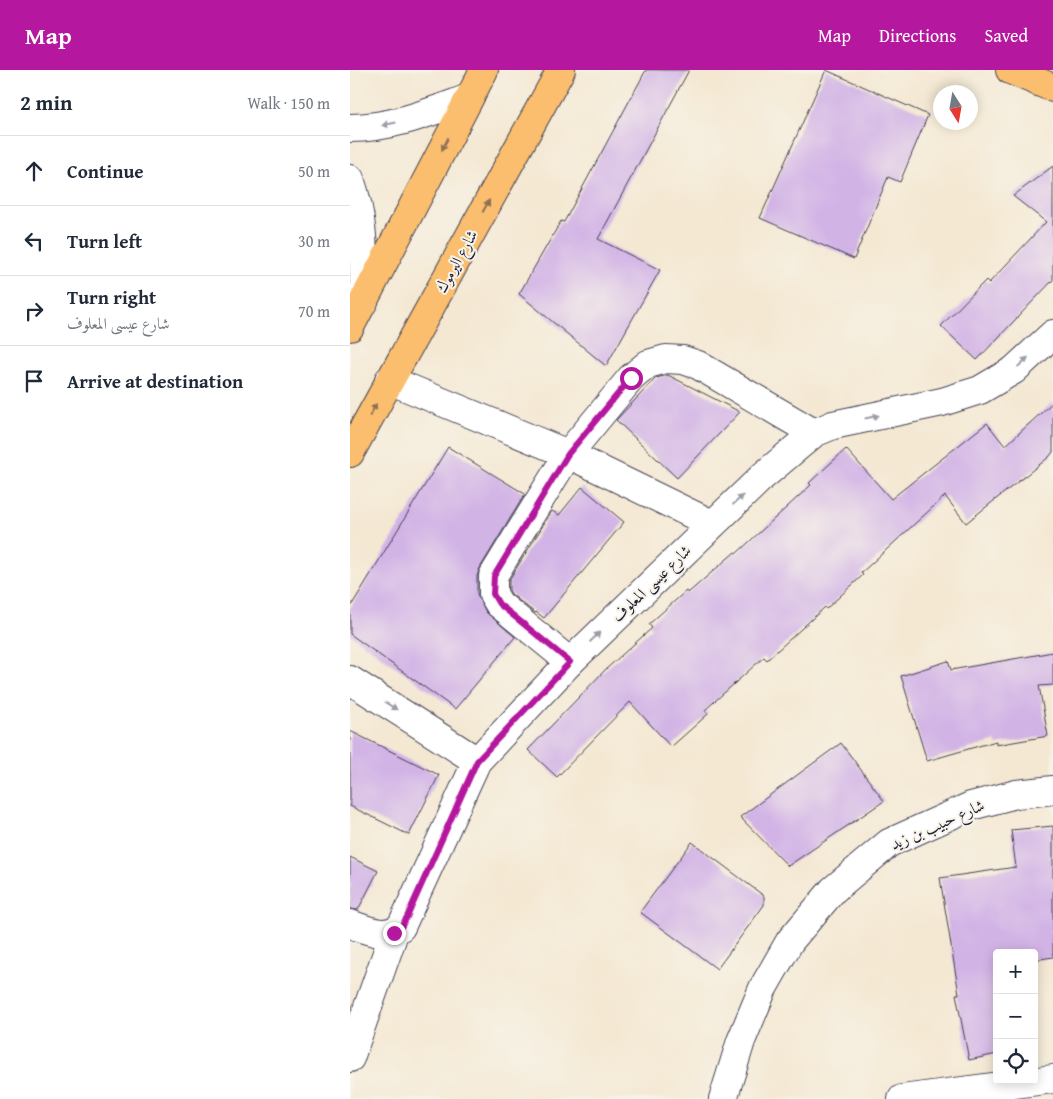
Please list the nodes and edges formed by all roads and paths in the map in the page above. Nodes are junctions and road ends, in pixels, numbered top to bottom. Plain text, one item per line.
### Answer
1 (484, 70) edge
2 (1010, 70) edge
3 (562, 76) edge
4 (1053, 88) edge
5 (469, 98) junction
6 (350, 128) edge
7 (350, 179) edge
8 (364, 301) junction
9 (350, 326) edge
10 (1053, 334) edge
11 (389, 380) junction
12 (814, 433) junction
13 (350, 453) edge
14 (568, 454) junction
15 (712, 524) junction
16 (570, 662) junction
17 (350, 680) edge
18 (477, 761) junction
19 (1053, 790) edge
20 (350, 924) edge
21 (394, 933) junction
22 (350, 1058) edge
23 (1053, 1079) edge
24 (723, 1099) edge
25 (902, 1099) edge

1 - 5 highway
2 - 4 highway
11 -> 3 highway, شارع اليرموك
5 -> 6 street
5 -> 8 highway
7 - 8 street
8 - 9 highway
12 -> 10 street, شارع عيسى المعلوف
13 -> 11 highway, شارع اليرموك
11 - 14 street
12 - 14 street
15 -> 12 street, شارع عيسى المعلوف
14 - 15 street
14 - 16 street
16 -> 15 street, شارع عيسى المعلوف
16 - 18 street, شارع عيسى المعلوف
17 -> 18 street
18 - 21 street, شارع عيسى المعلوف
19 - 24 street, شارع حبيب بن زيد
20 - 21 street
21 - 22 street, شارع عيسى المعلوف
23 - 25 street

